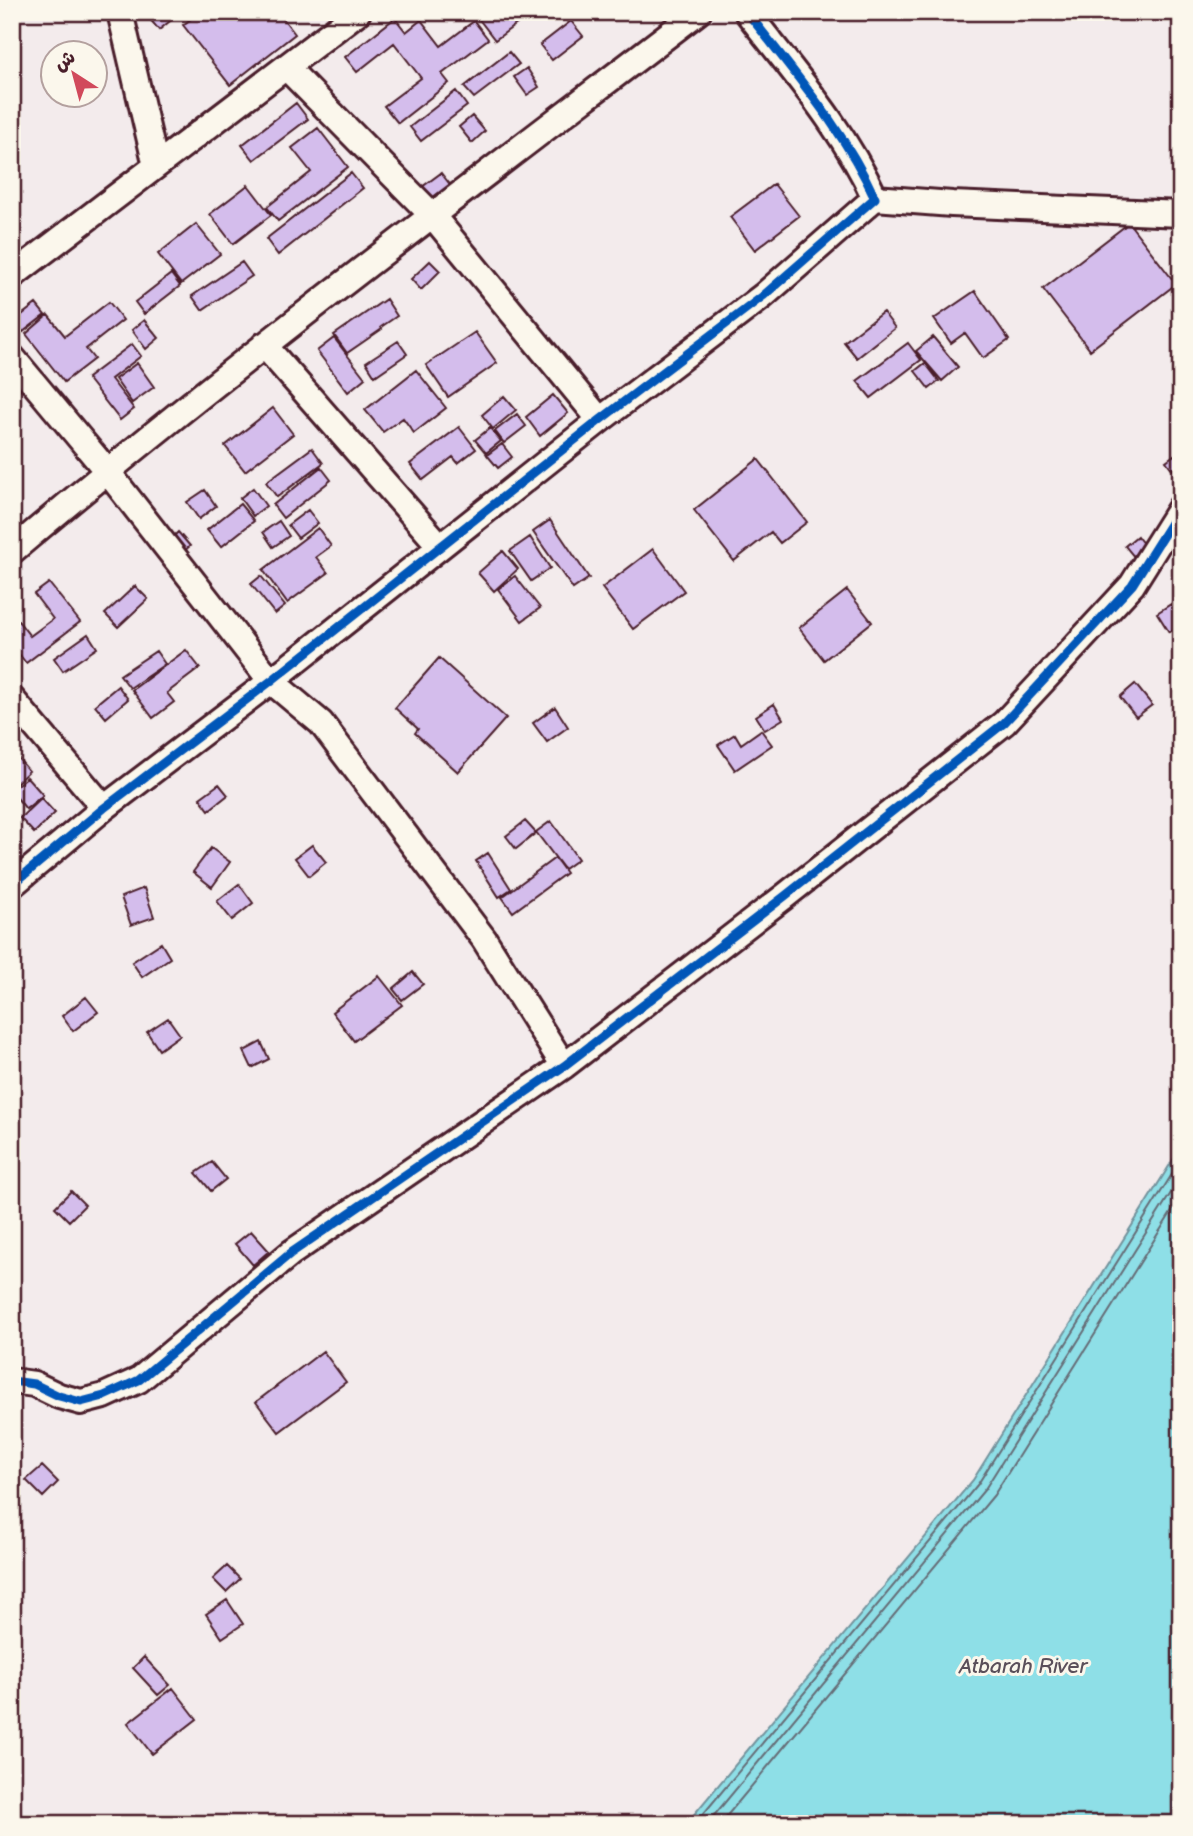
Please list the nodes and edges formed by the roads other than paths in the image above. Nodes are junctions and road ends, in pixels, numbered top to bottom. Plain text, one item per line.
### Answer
1 (120, 12) edge
2 (358, 12) edge
3 (698, 12) edge
4 (747, 12) edge
5 (286, 67) junction
6 (156, 166) junction
7 (875, 198) junction
8 (1181, 214) edge
9 (432, 215) junction
10 (12, 276) edge
11 (264, 345) junction
12 (12, 357) edge
13 (600, 420) junction
14 (107, 471) junction
15 (1181, 507) edge
16 (440, 546) junction
17 (12, 551) edge
18 (271, 681) junction
19 (12, 699) edge
20 (104, 808) junction
21 (12, 885) edge
22 (564, 1066) junction
23 (12, 1381) edge

1 - 6 street
2 - 5 street
3 - 9 street
4 - 7 street
5 - 6 street
5 - 9 street
6 - 10 street
7 - 8 street
7 - 13 street
9 - 11 street
9 - 13 street
11 - 14 street
11 - 16 street
12 - 14 street
13 - 16 street
14 - 17 street
14 - 18 street
15 - 22 street
16 - 18 street
18 - 20 street
18 - 22 street
19 - 20 street
20 - 21 street
22 - 23 street

